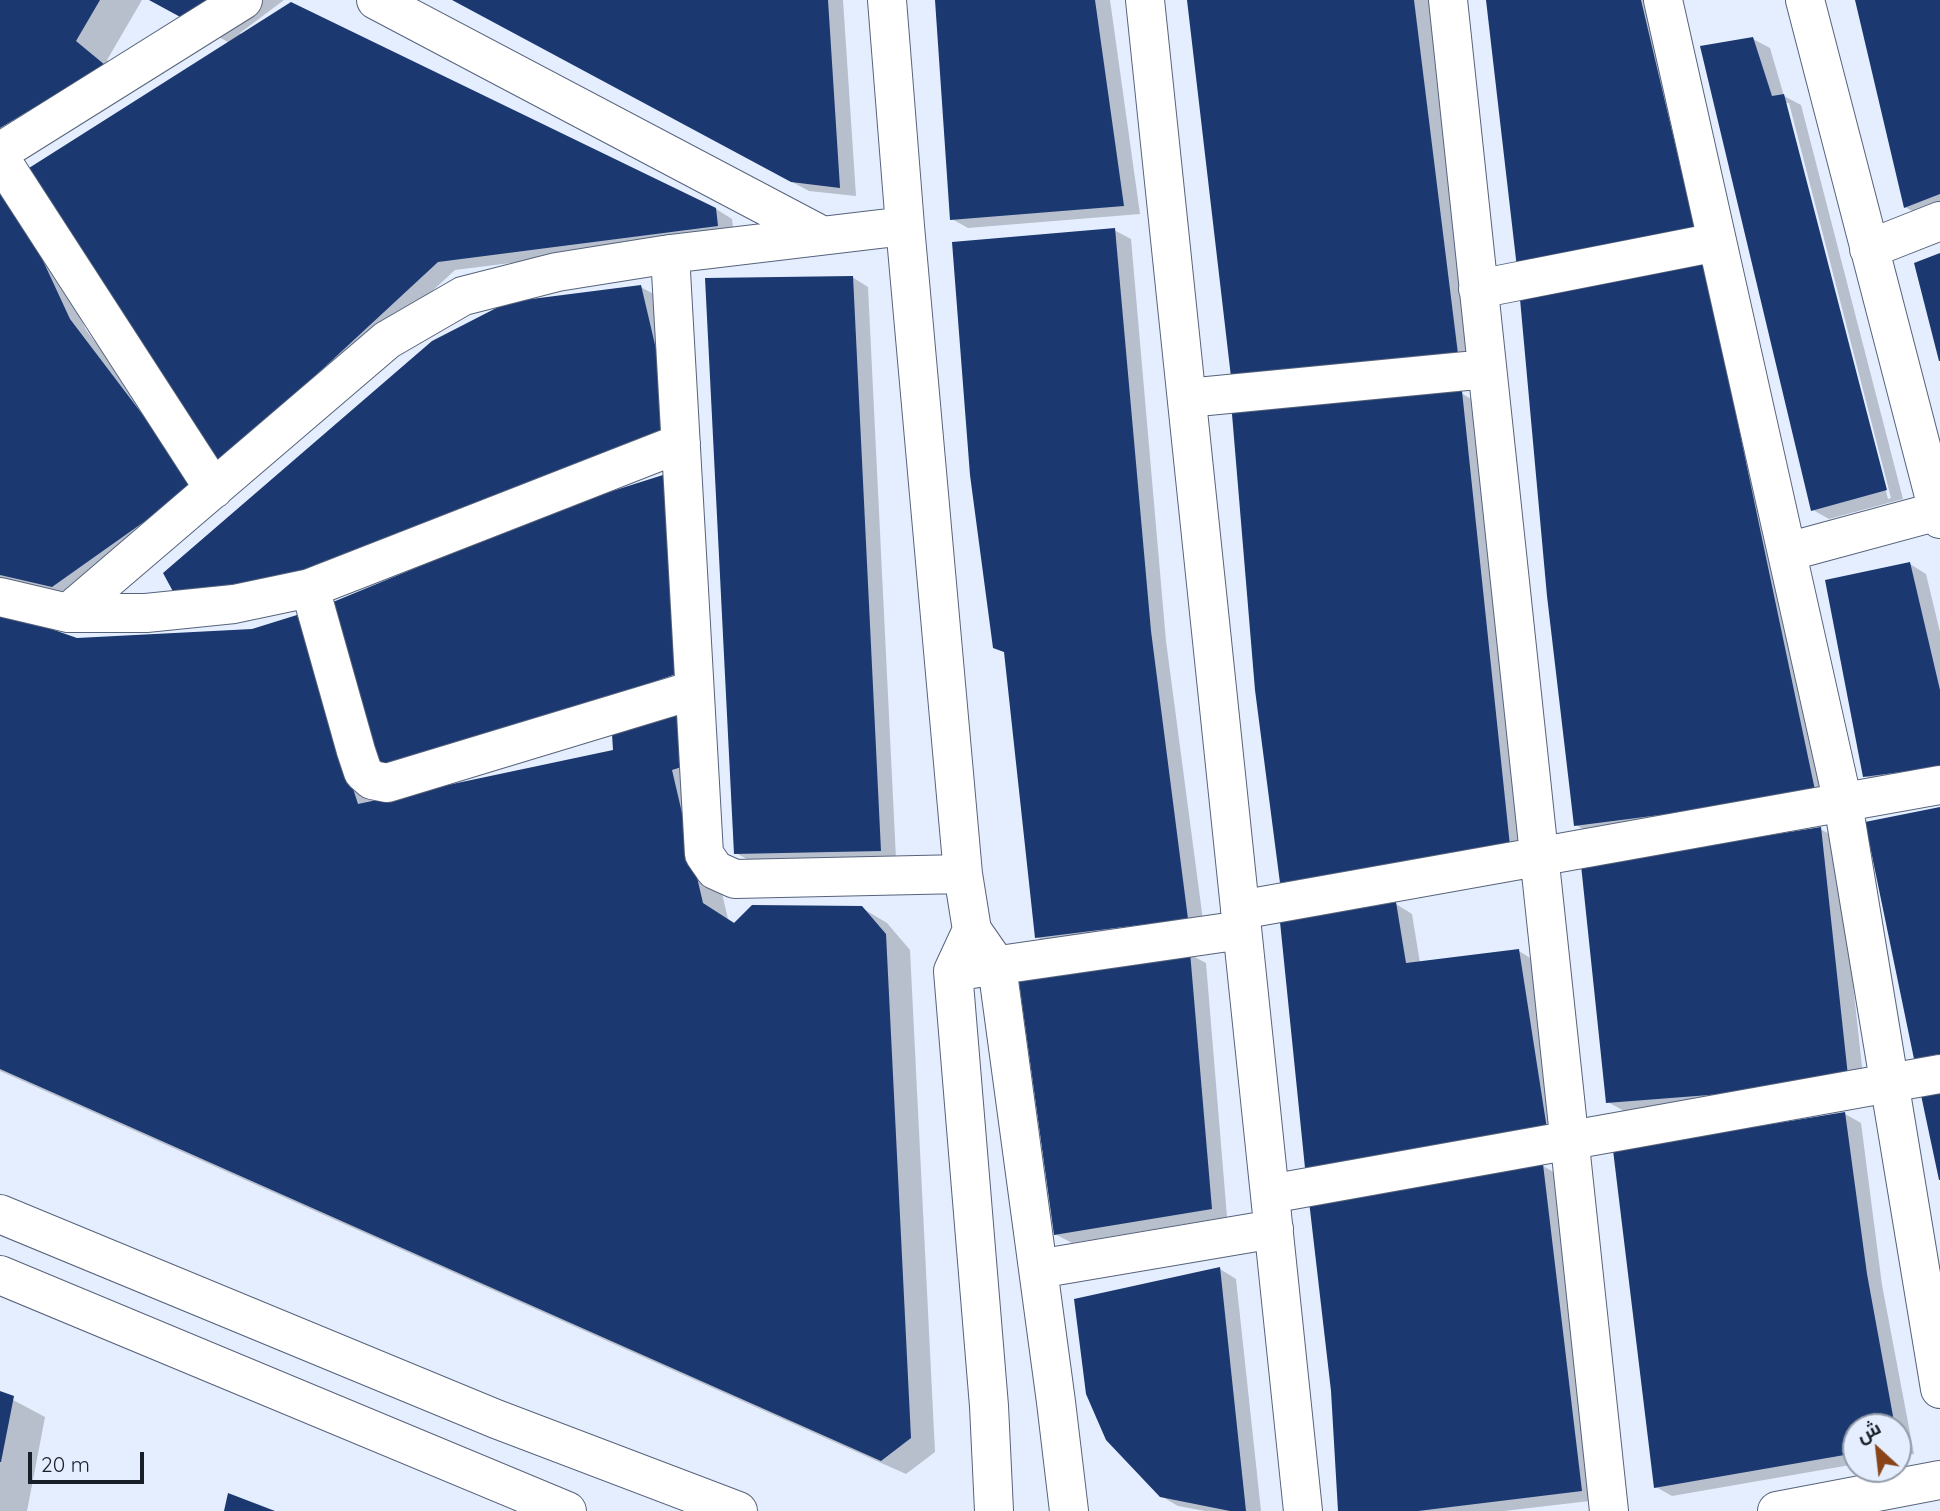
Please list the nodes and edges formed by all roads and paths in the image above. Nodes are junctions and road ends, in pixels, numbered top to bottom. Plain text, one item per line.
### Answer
1 (243, 0) edge
2 (887, 0) edge
3 (1145, 0) edge
4 (1448, 0) edge
5 (1663, 0) edge
6 (1805, 0) edge
7 (393, 4) edge
8 (0, 152) edge
9 (0, 158) edge
10 (1940, 221) edge
11 (905, 226) junction
12 (821, 235) junction
13 (1717, 242) junction
14 (1869, 249) junction
15 (670, 254) junction
16 (1478, 289) junction
17 (1487, 369) junction
18 (1186, 398) junction
19 (681, 443) junction
20 (1932, 453) edge
21 (214, 489) junction
22 (1939, 515) edge
23 (1787, 552) junction
24 (310, 587) junction
25 (0, 597) edge
26 (68, 613) junction
27 (694, 690) junction
28 (1940, 785) edge
29 (1843, 803) junction
30 (1539, 858) junction
31 (963, 874) junction
32 (1241, 920) junction
33 (972, 930) junction
34 (997, 966) junction
35 (953, 971) junction
36 (1940, 1074) edge
37 (1890, 1084) junction
38 (1570, 1142) junction
39 (1272, 1212) junction
40 (0, 1214) edge
41 (1038, 1269) junction
42 (0, 1275) edge
43 (1940, 1389) edge
44 (1940, 1480) edge
45 (567, 1511) edge
46 (738, 1511) edge
47 (995, 1511) edge
48 (1069, 1511) edge
49 (1303, 1511) edge
50 (1609, 1511) edge
51 (1777, 1511) edge

1 - 8 street
2 - 11 street
3 - 18 street
4 - 16 street
5 - 13 street
6 - 14 street
7 - 12 street
9 - 21 street
10 - 14 street
11 - 12 street
11 - 31 street
12 - 15 street
13 - 16 street
13 - 23 street
14 - 20 street
15 - 19 street
15 - 21 street
16 - 17 street
17 - 18 street
17 - 30 street
18 - 32 street
19 - 24 street
19 - 27 street
20 - 22 street
21 - 26 street
22 - 23 street
23 - 29 street
24 - 26 street
24 - 27 street
25 - 26 street
27 - 31 street
28 - 29 street
29 - 30 street
29 - 37 street
30 - 32 street
30 - 38 street
31 - 33 street
32 - 34 street
32 - 39 street
33 - 34 street
33 - 35 street
34 - 35 street
34 - 41 street
35 - 47 street
36 - 37 street
37 - 38 street
37 - 43 street
38 - 39 street
38 - 50 street
39 - 41 street
39 - 49 street
40 - 46 street
41 - 48 street
42 - 45 street
44 - 51 street

